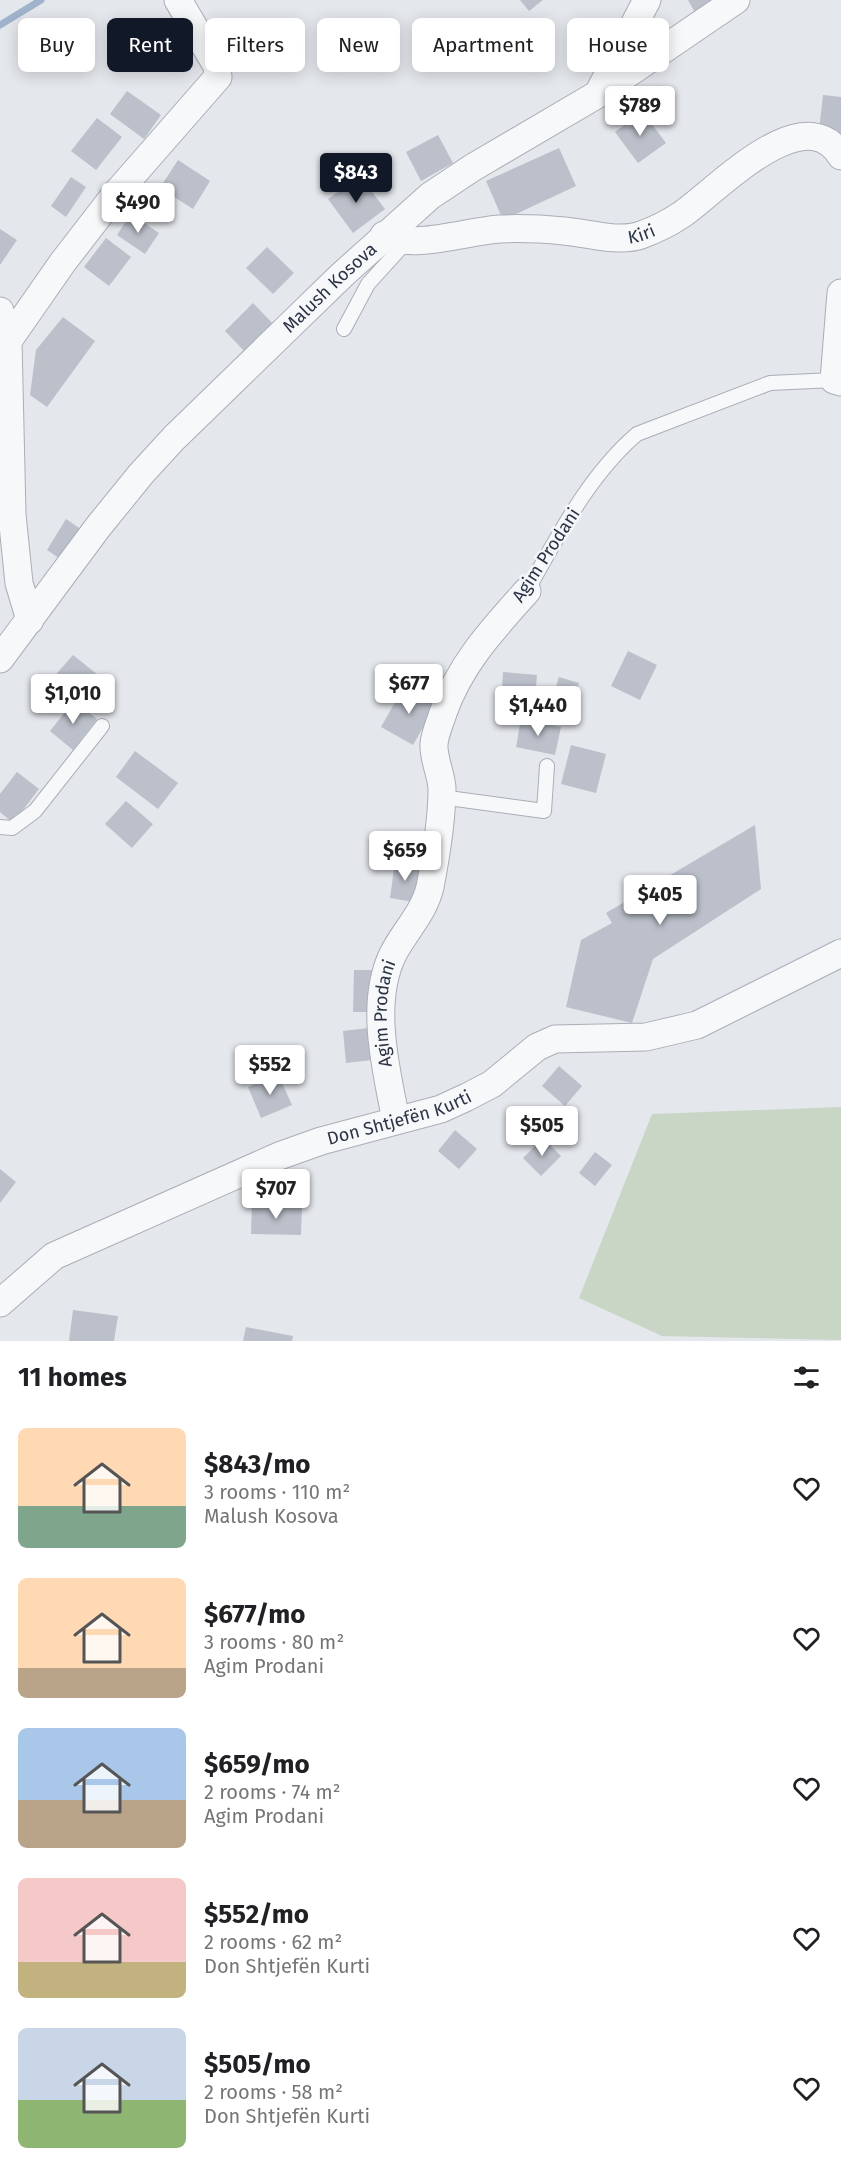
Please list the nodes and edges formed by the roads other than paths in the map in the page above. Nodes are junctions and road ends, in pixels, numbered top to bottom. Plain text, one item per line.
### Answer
1 (178, 0) edge
2 (647, 0) edge
3 (736, 0) edge
4 (598, 94) junction
5 (841, 156) edge
6 (395, 238) junction
7 (841, 293) edge
8 (0, 311) edge
9 (344, 329) dead end
10 (8, 341) junction
11 (838, 381) edge
12 (527, 591) joint
13 (30, 620) junction
14 (0, 659) edge
15 (102, 726) dead end
16 (547, 766) dead end
17 (441, 797) junction
18 (0, 827) edge
19 (841, 953) edge
20 (396, 1120) junction
21 (0, 1303) edge

1 - 10 street
2 - 4 street
3 - 4 street, Malush Kosova
4 - 6 street, Malush Kosova
5 - 6 street, Kiri
6 - 9 lane
6 - 13 street, Malush Kosova
7 - 11 street
8 - 10 street
10 - 13 street
11 - 12 lane, Agim Prodani
12 - 17 street, Agim Prodani
13 - 14 street, Malush Kosova
15 - 18 lane
16 - 17 lane
17 - 20 street, Agim Prodani
19 - 20 street, Don Shtjefën Kurti
20 - 21 street, Don Shtjefën Kurti

